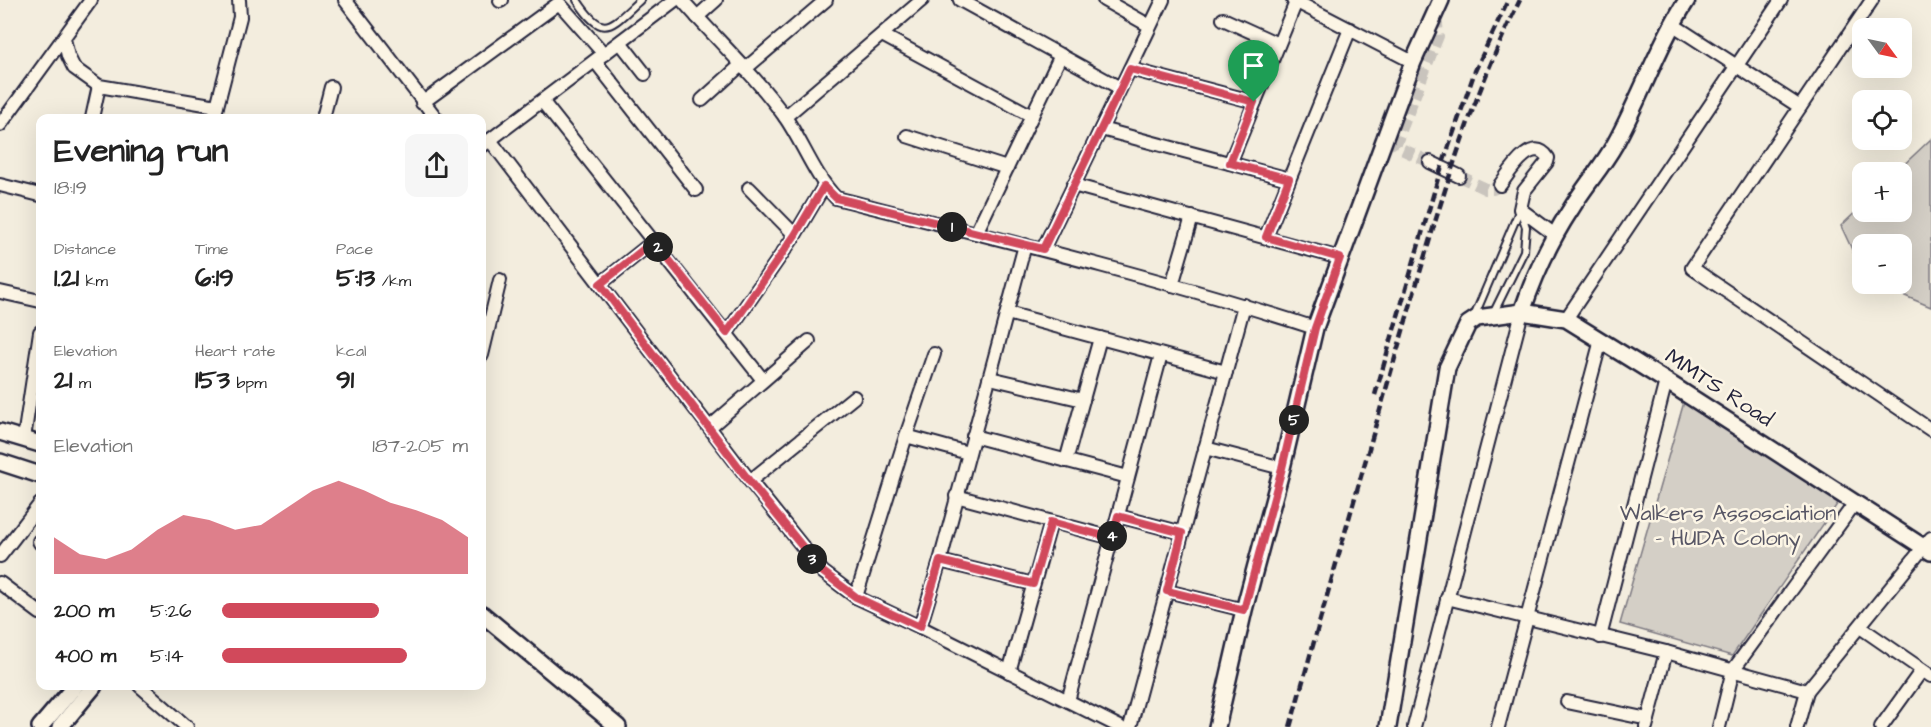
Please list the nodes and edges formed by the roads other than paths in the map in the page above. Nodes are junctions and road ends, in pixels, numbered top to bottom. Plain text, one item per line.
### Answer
1 (91, 0) edge
2 (239, 0) edge
3 (345, 0) edge
4 (577, 0) edge
5 (640, 0) edge
6 (675, 0) edge
7 (682, 0) edge
8 (716, 0) edge
9 (826, 0) edge
10 (922, 0) edge
11 (960, 0) edge
12 (1104, 0) edge
13 (1162, 0) edge
14 (1441, 0) edge
15 (1688, 0) edge
16 (1781, 0) edge
17 (1872, 0) edge
18 (558, 1) edge
19 (1294, 1) edge
20 (697, 17) junction
21 (1223, 19) dead end
22 (1672, 24) junction
23 (1150, 26) junction
24 (1350, 29) junction
25 (882, 35) junction
26 (64, 39) junction
27 (620, 42) junction
28 (1278, 44) junction
29 (1061, 55) junction
30 (600, 57) junction
31 (1413, 62) junction
32 (743, 67) junction
33 (1738, 67) junction
34 (1130, 69) junction
35 (645, 74) dead end
36 (99, 86) junction
37 (331, 87) dead end
38 (1120, 88) junction
39 (543, 100) junction
40 (702, 100) dead end
41 (1254, 102) junction
42 (422, 103) junction
43 (217, 106) junction
44 (1800, 107) junction
45 (93, 114) edge
46 (215, 114) edge
47 (324, 114) edge
48 (432, 114) edge
49 (1032, 116) junction
50 (785, 117) junction
51 (0, 125) edge
52 (1101, 129) junction
53 (907, 136) dead end
54 (486, 143) edge
55 (1430, 162) tunnel mouth
56 (1230, 163) junction
57 (1007, 168) junction
58 (1460, 176) tunnel mouth
59 (1289, 179) junction
60 (0, 185) edge
61 (1074, 185) junction
62 (1500, 185) dead end
63 (824, 186) junction
64 (749, 188) dead end
65 (696, 190) dead end
66 (36, 194) edge
67 (1520, 209) junction
68 (1192, 217) junction
69 (976, 233) junction
70 (795, 235) junction
71 (1555, 235) junction
72 (1266, 237) junction
73 (654, 241) junction
74 (1025, 245) junction
75 (1043, 249) junction
76 (1340, 258) junction
77 (500, 280) dead end
78 (600, 284) junction
79 (1172, 285) junction
80 (0, 292) edge
81 (36, 300) edge
82 (1244, 305) junction
83 (1522, 312) junction
84 (1007, 313) junction
85 (1492, 316) junction
86 (1566, 319) junction
87 (1470, 322) junction
88 (1315, 328) junction
89 (727, 333) junction
90 (486, 338) edge
91 (1100, 338) junction
92 (1601, 340) junction
93 (809, 341) dead end
94 (934, 354) dead end
95 (1161, 355) junction
96 (36, 358) edge
97 (1226, 372) junction
98 (990, 378) junction
99 (764, 380) junction
100 (1666, 381) junction
101 (854, 397) dead end
102 (1083, 400) junction
103 (710, 427) junction
104 (1931, 429) edge
105 (0, 432) edge
106 (906, 436) junction
107 (973, 436) junction
108 (24, 438) junction
109 (36, 442) edge
110 (1205, 448) junction
111 (968, 453) junction
112 (1066, 461) junction
113 (0, 462) edge
114 (1282, 468) junction
115 (36, 474) edge
116 (1128, 477) junction
117 (750, 482) junction
118 (957, 496) junction
119 (1855, 503) junction
120 (36, 509) edge
121 (1118, 516) junction
122 (1051, 522) junction
123 (1182, 533) junction
124 (1112, 538) junction
125 (1929, 546) edge
126 (0, 556) edge
127 (940, 561) junction
128 (0, 583) edge
129 (1033, 584) junction
130 (1167, 591) junction
131 (856, 597) junction
132 (1447, 598) junction
133 (36, 610) edge
134 (1244, 610) junction
135 (486, 617) edge
136 (1526, 619) junction
137 (920, 627) junction
138 (1860, 627) junction
139 (1600, 637) junction
140 (1666, 652) junction
141 (1733, 670) junction
142 (1009, 672) junction
143 (1927, 673) edge
144 (72, 690) edge
145 (91, 690) edge
146 (145, 690) edge
147 (1807, 691) junction
148 (1068, 701) junction
149 (1567, 702) dead end
150 (1647, 723) edge
151 (40, 727) edge
152 (60, 727) edge
153 (187, 727) edge
154 (618, 727) edge
155 (1120, 727) edge
156 (1130, 727) edge
157 (1217, 727) edge
158 (1388, 727) edge
159 (1414, 727) edge
160 (1498, 727) edge
161 (1719, 727) edge
162 (1797, 727) edge
163 (1881, 727) edge

1 - 26 street
2 - 43 street
3 - 42 street
4 - 5 lane
6 - 27 street
7 - 20 street
8 - 20 street
9 - 32 street
10 - 25 street
11 - 29 street
12 - 23 street
13 - 23 street
14 - 31 street
15 - 22 street
16 - 33 street
17 - 44 street
18 - 30 street
18 - 42 street
19 - 24 street
19 - 28 street
20 - 32 street
21 - 28 street
22 - 33 street
22 - 71 street
23 - 34 street
24 - 31 street
24 - 59 street
25 - 49 street
25 - 50 street
26 - 36 street
26 - 51 street
27 - 30 street
27 - 35 street
28 - 41 street
29 - 38 street
29 - 49 street
30 - 39 street
30 - 65 street
31 - 76 street
32 - 40 street
32 - 50 street
33 - 44 street
33 - 86 street
34 - 38 street
34 - 41 street
36 - 43 street
36 - 45 street
37 - 47 street
38 - 52 street
39 - 54 street
39 - 73 street
41 - 56 street
42 - 48 street
43 - 46 street
44 - 104 street
49 - 57 street
50 - 63 street
52 - 56 street
52 - 61 street
53 - 57 street
54 - 78 street
55 - 58 street
56 - 59 street
57 - 69 street
59 - 72 street
60 - 66 street
61 - 68 street
61 - 75 street
62 - 67 street
63 - 69 street
63 - 70 street
64 - 70 street
67 - 71 street
67 - 85 lane
67 - 87 lane
68 - 72 street
68 - 79 street
69 - 74 street
70 - 89 street
71 - 83 street
72 - 76 street
73 - 78 street
73 - 89 street
74 - 75 street
74 - 84 street
75 - 79 street
76 - 88 street
77 - 90 street
78 - 103 street
79 - 82 street
80 - 81 street
82 - 88 street
82 - 97 street
83 - 85 street, MMTS Road
83 - 86 street, MMTS Road
83 - 132 street
84 - 91 street
84 - 98 street
85 - 87 street, MMTS Road
86 - 92 street, MMTS Road
87 - 158 street
88 - 114 street
89 - 99 street
91 - 95 street
91 - 102 street
92 - 100 street, MMTS Road
92 - 136 street
93 - 99 street
94 - 106 street
95 - 97 street
95 - 116 street
96 - 108 street
97 - 110 street
98 - 102 street
98 - 107 street
99 - 103 street
100 - 119 street, MMTS Road
100 - 139 street
101 - 117 street
102 - 112 street
103 - 117 street
105 - 108 street
106 - 111 street
106 - 131 street
107 - 111 street
107 - 112 street
108 - 109 street
110 - 114 street
110 - 123 street
111 - 118 street
112 - 116 street
113 - 115 street
114 - 134 street
116 - 121 street
117 - 131 street
118 - 122 street
118 - 127 street
119 - 125 street, MMTS Road
119 - 141 street
120 - 126 street
121 - 123 street
121 - 124 street
122 - 124 street
122 - 129 street
123 - 130 street
124 - 148 street
125 - 138 street
127 - 129 street
127 - 137 street
128 - 133 street
129 - 142 street
130 - 134 street
130 - 156 street
131 - 137 street
132 - 136 street
132 - 159 street
134 - 157 street
135 - 154 street
136 - 139 street
136 - 160 street
137 - 142 street
138 - 143 street
138 - 147 street
139 - 140 street
140 - 141 street
140 - 150 street
141 - 147 street
141 - 161 street
142 - 148 street
143 - 163 street
144 - 151 street
145 - 152 street
146 - 153 street
147 - 162 street
148 - 155 street
149 - 150 street

